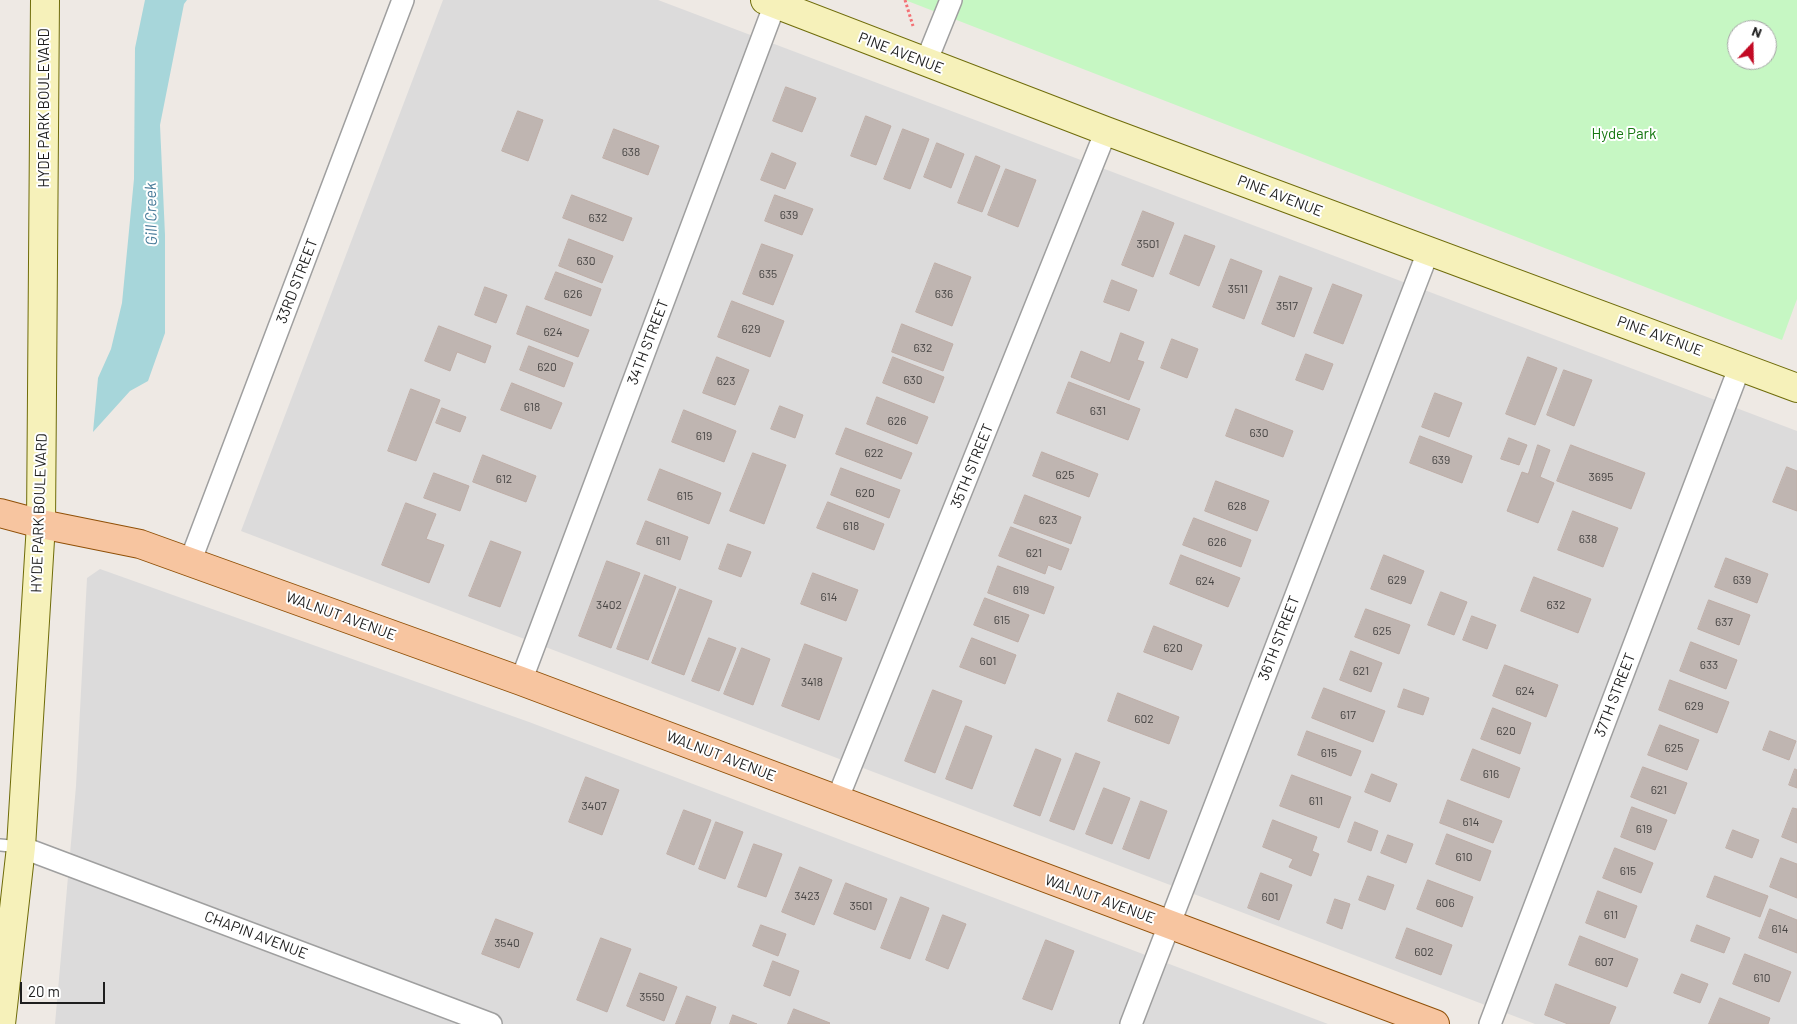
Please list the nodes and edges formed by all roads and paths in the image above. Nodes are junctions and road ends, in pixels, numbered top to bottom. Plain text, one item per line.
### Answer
1 (45, 0) edge
2 (403, 0) edge
3 (950, 0) edge
4 (770, 2) edge
5 (926, 62) junction
6 (1106, 131) junction
7 (1428, 252) junction
8 (1740, 366) junction
9 (1797, 388) edge
10 (0, 513) edge
11 (41, 524) junction
12 (190, 562) junction
13 (521, 681) junction
14 (837, 800) junction
15 (11, 846) edge
16 (1169, 924) junction
17 (1, 1024) edge
18 (491, 1024) edge
19 (1131, 1024) edge
20 (1435, 1024) edge
21 (1490, 1024) edge

1 - 11 main road, HYDE PARK BOULEVARD
2 - 12 street, 33RD STREET
3 - 5 street
4 - 5 main road, PINE AVENUE
4 - 13 street, 34TH STREET
5 - 6 main road, PINE AVENUE
6 - 7 main road, PINE AVENUE
6 - 14 street, 35TH STREET
7 - 8 main road, PINE AVENUE
7 - 16 street, 36TH STREET
8 - 9 main road, PINE AVENUE
8 - 21 street, 37TH STREET
10 - 11 main road, WALNUT AVENUE
11 - 12 main road, WALNUT AVENUE
11 - 15 main road, HYDE PARK BOULEVARD
12 - 13 main road, WALNUT AVENUE
13 - 14 main road, WALNUT AVENUE
14 - 16 main road, WALNUT AVENUE
15 - 17 main road, HYDE PARK BOULEVARD
15 - 18 street, CHAPIN AVENUE
16 - 19 street, 36TH STREET
16 - 20 main road, WALNUT AVENUE

